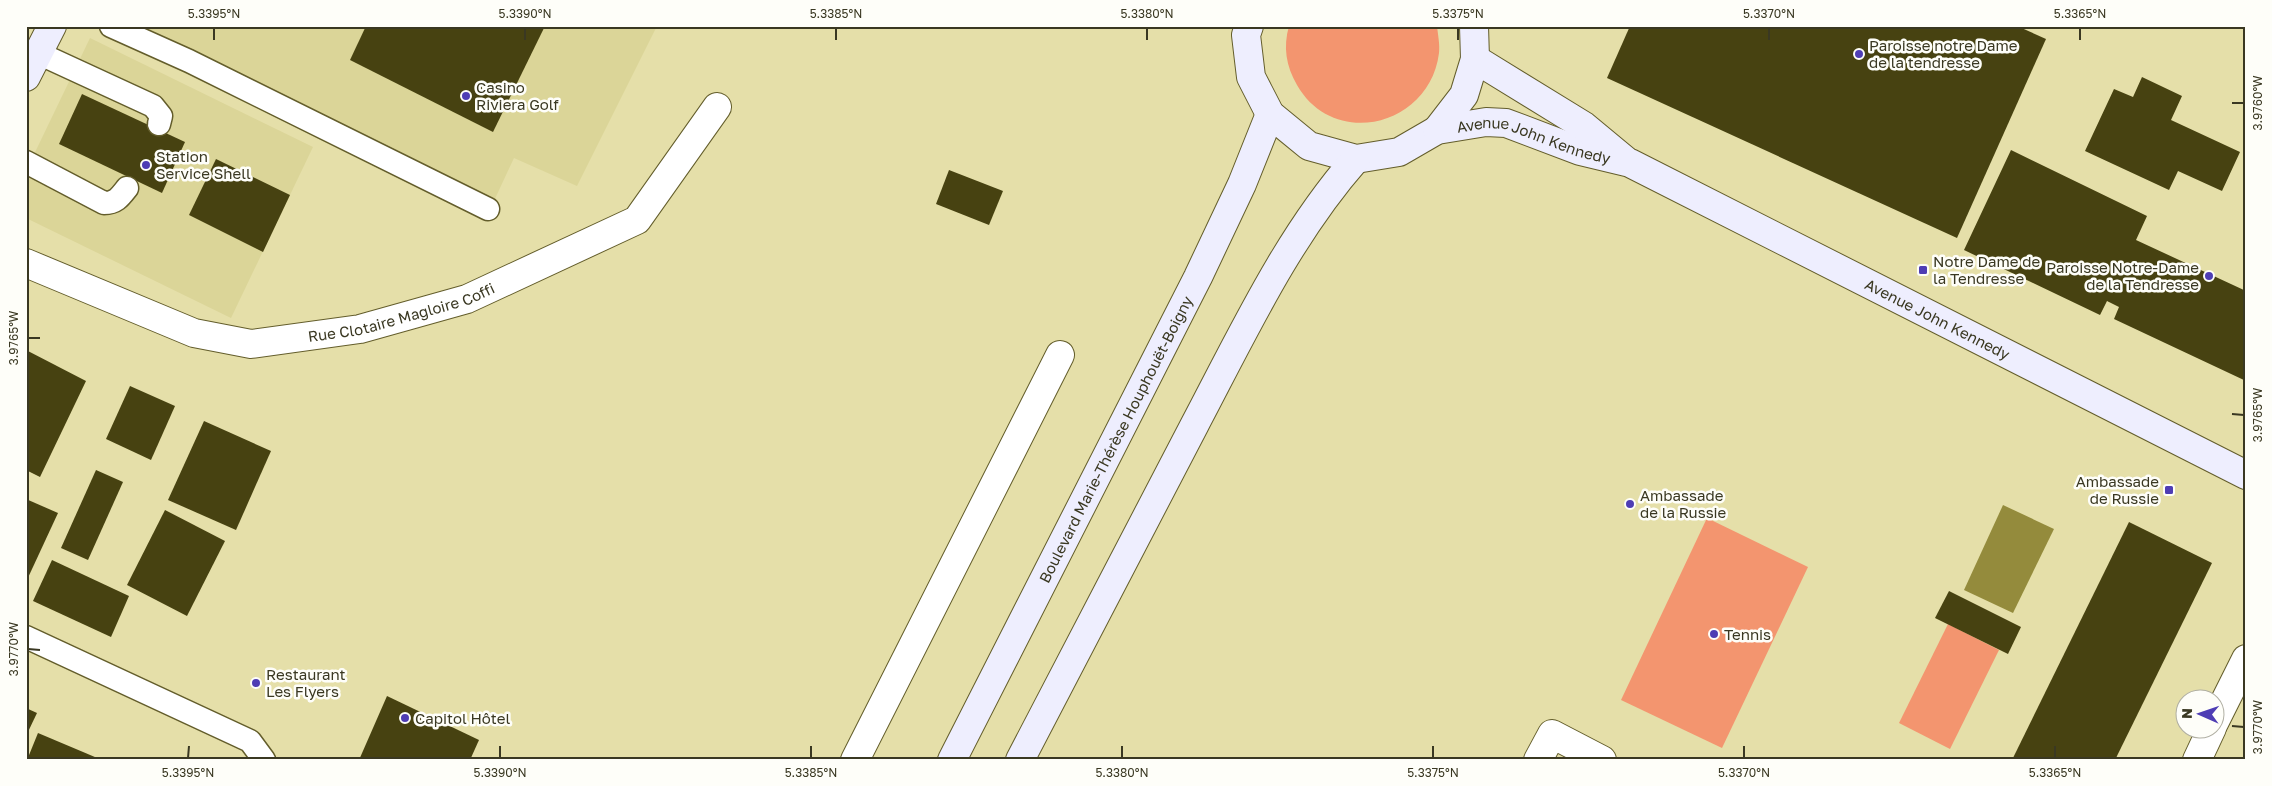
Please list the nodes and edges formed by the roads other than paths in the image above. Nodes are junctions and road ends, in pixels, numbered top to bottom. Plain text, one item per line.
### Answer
1 (52, 26) edge
2 (111, 26) edge
3 (1249, 26) edge
4 (1474, 26) edge
5 (38, 53) junction
6 (1475, 59) junction
7 (26, 77) edge
8 (717, 106) dead end
9 (1270, 114) junction
10 (159, 124) dead end
11 (1437, 130) junction
12 (1356, 159) junction
13 (26, 162) edge
14 (1630, 163) junction
15 (128, 188) dead end
16 (488, 209) dead end
17 (26, 262) edge
18 (1060, 356) dead end
19 (2246, 474) edge
20 (26, 637) edge
21 (2246, 659) edge
22 (2224, 703) edge
23 (2207, 738) edge
24 (264, 760) edge
25 (855, 760) edge
26 (952, 760) edge
27 (1020, 760) edge
28 (1538, 760) edge
29 (1602, 760) edge
30 (2197, 760) edge

1 - 5 main road
2 - 16 lane
3 - 9 main road, Avenue John Kennedy
4 - 6 main road, Avenue John Kennedy
5 - 7 main road
5 - 10 lane
6 - 11 main road, Avenue John Kennedy
6 - 14 main road, Avenue John Kennedy
8 - 17 street, Rue Clotaire Magloire Coffi
9 - 12 main road, Avenue John Kennedy
9 - 26 main road, Boulevard Marie-Thérèse Houphouët-Boigny
11 - 12 main road, Avenue John Kennedy
11 - 14 main road, Avenue John Kennedy
12 - 27 main road
13 - 15 lane
14 - 19 main road, Avenue John Kennedy
18 - 25 street
20 - 24 lane
21 - 22 street
23 - 30 street
28 - 29 street

